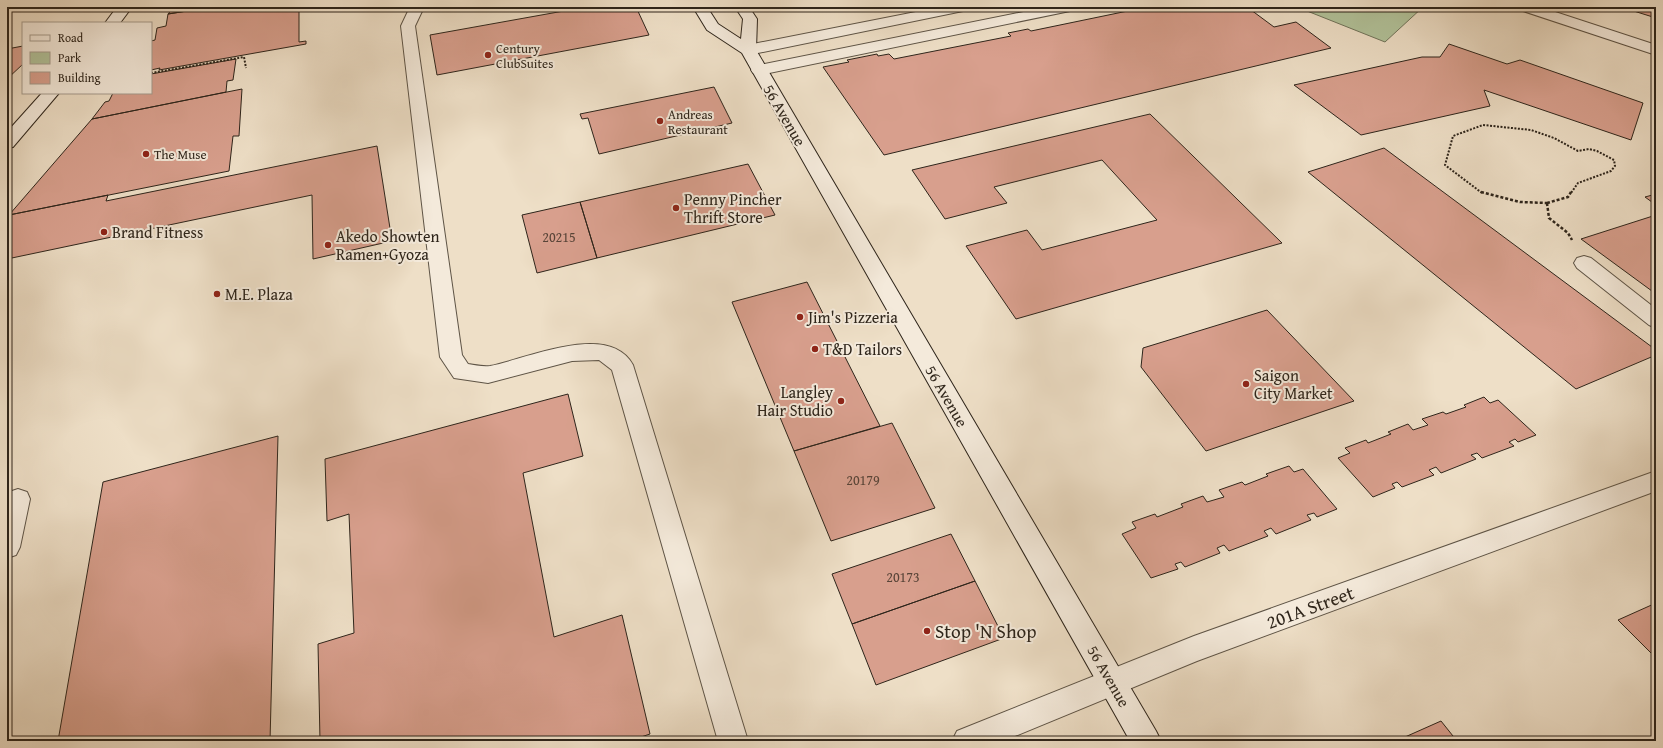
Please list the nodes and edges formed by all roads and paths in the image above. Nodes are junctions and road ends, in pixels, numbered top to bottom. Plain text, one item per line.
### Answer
1 (125, 7) edge
2 (417, 7) edge
3 (700, 7) edge
4 (742, 7) edge
5 (963, 7) edge
6 (1070, 7) edge
7 (1524, 7) edge
8 (113, 22) edge
9 (1656, 50) edge
10 (754, 60) junction
11 (246, 68) dead end
12 (152, 73) edge
13 (51, 94) edge
14 (7, 143) edge
15 (1547, 203) junction
16 (1584, 263) joint
17 (1656, 320) edge
18 (1656, 481) edge
19 (18, 499) dead end
20 (7, 547) edge
21 (1113, 683) junction
22 (733, 741) edge
23 (967, 741) edge
24 (1146, 741) edge

1 - 8 main road
2 - 22 main road
3 - 10 main road, 56 Avenue
4 - 10 main road
5 - 10 main road
6 - 10 main road
7 - 9 main road
10 - 21 main road, 56 Avenue
11 - 12 path
13 - 14 main road
15 - 15 path
15 - 16 path
16 - 17 main road
18 - 21 main road, 201A Street
19 - 20 main road
21 - 23 main road, 201A Street
21 - 24 main road, 56 Avenue

